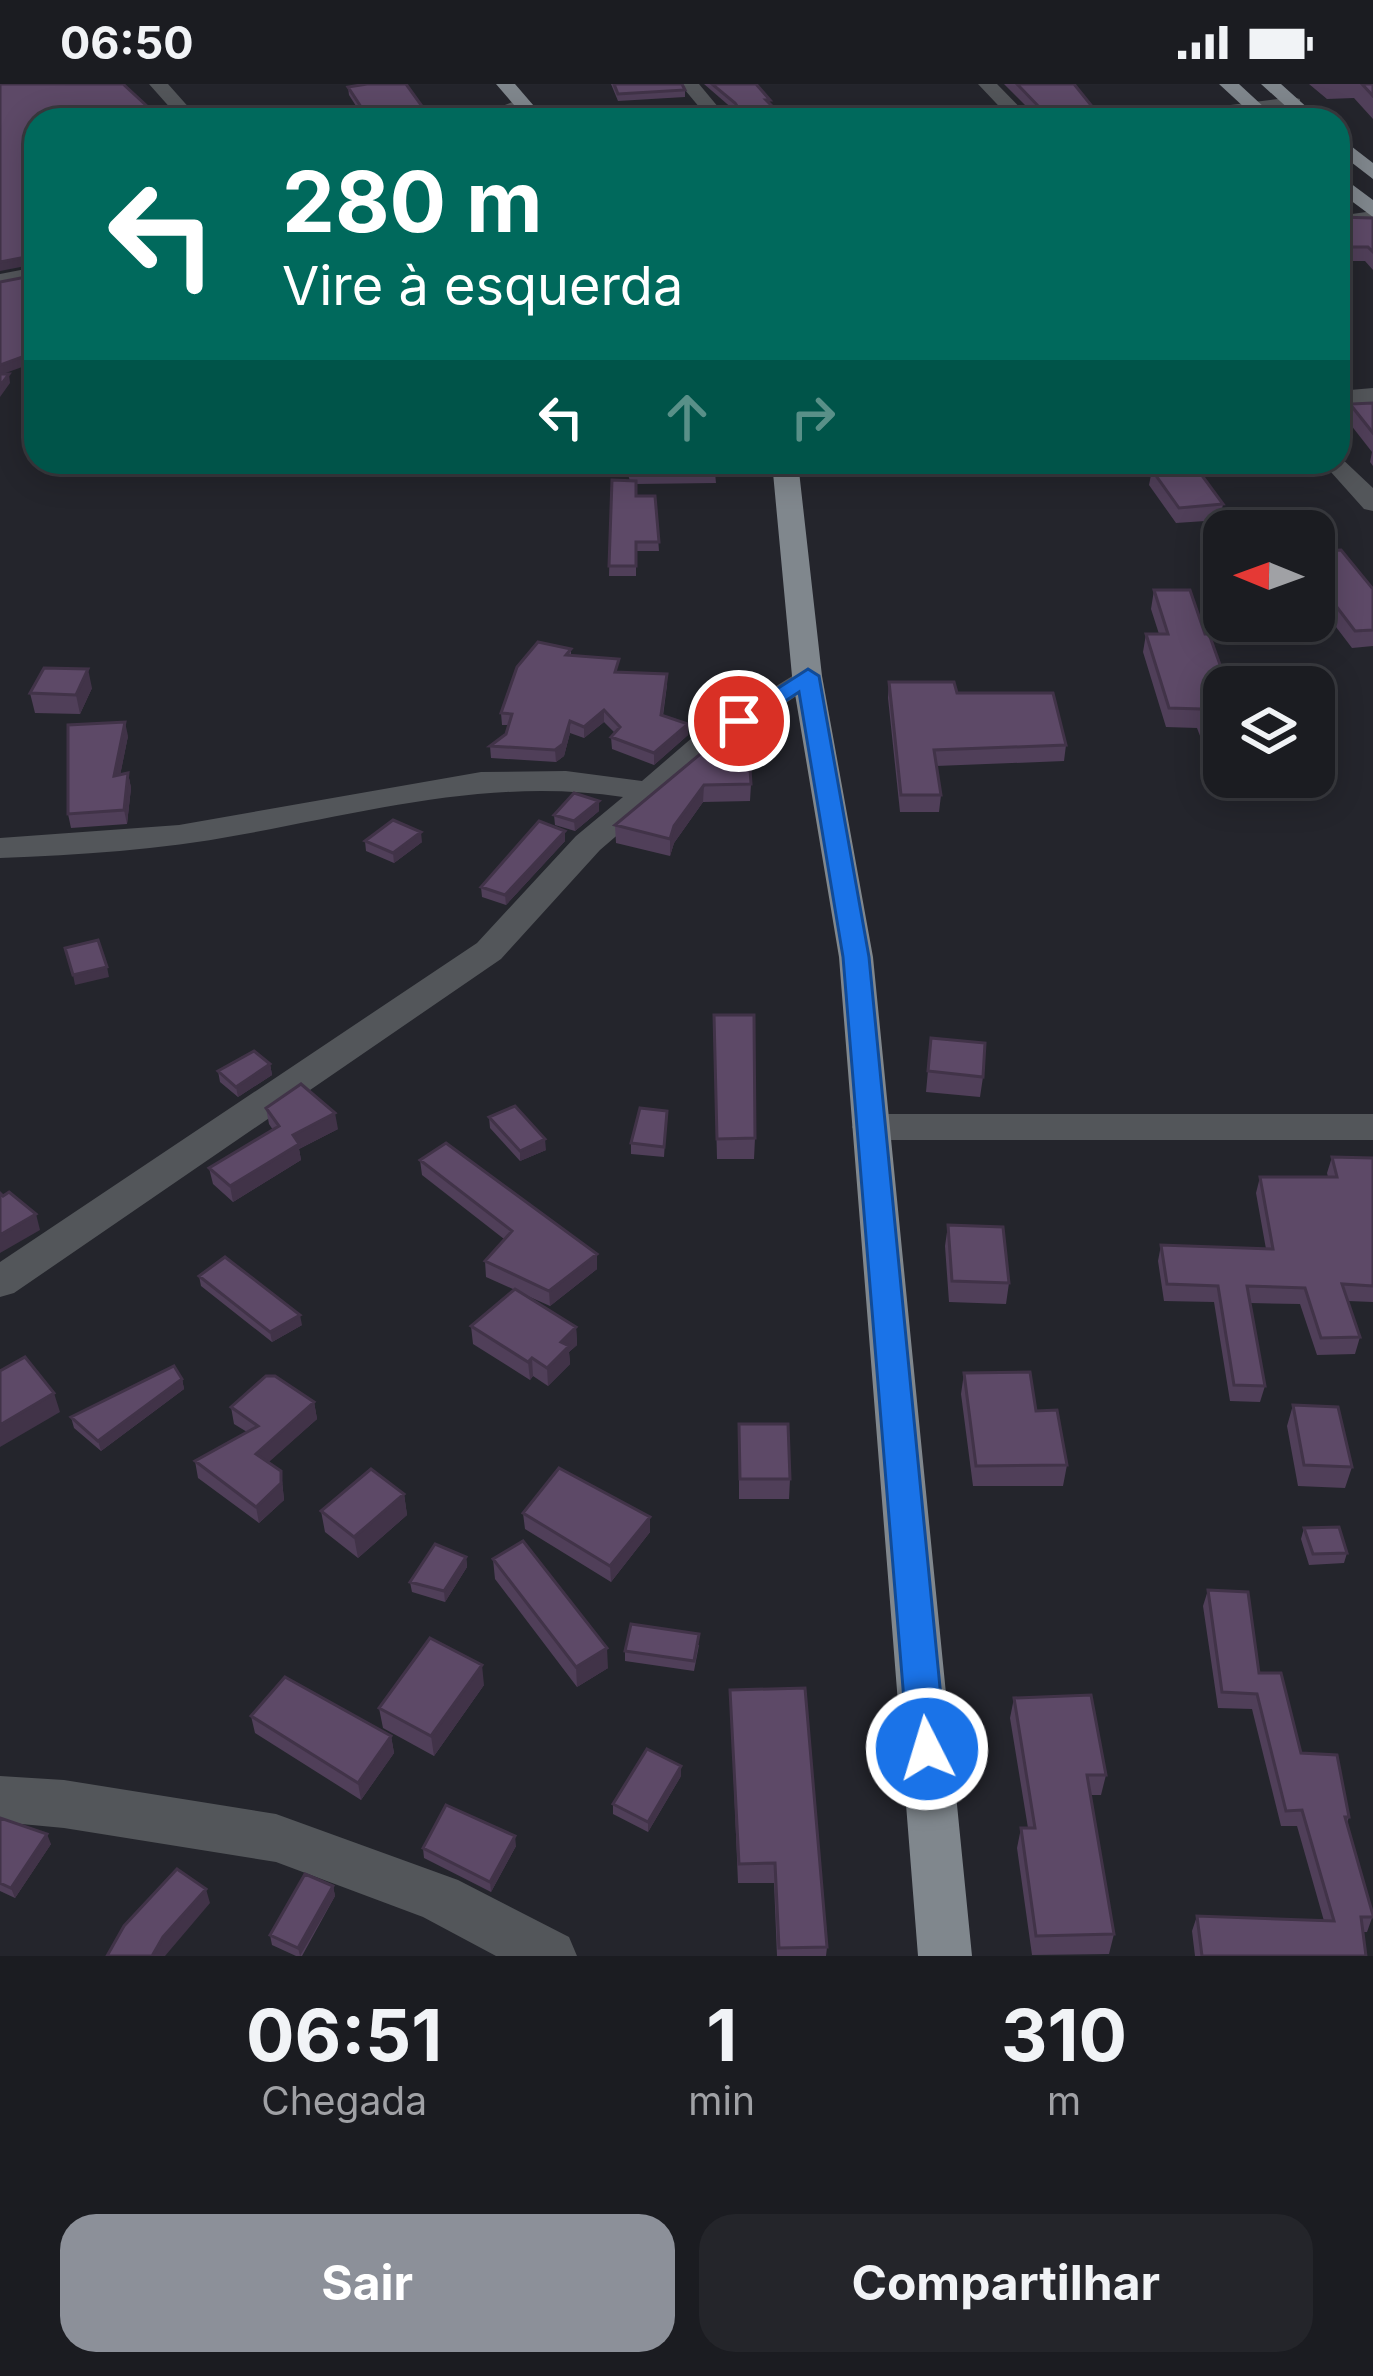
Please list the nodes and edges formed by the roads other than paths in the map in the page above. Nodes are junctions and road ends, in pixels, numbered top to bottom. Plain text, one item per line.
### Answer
1 (158, 84) edge
2 (505, 84) edge
3 (689, 84) edge
4 (987, 84) edge
5 (1228, 84) edge
6 (1270, 84) edge
7 (523, 104) junction
8 (1293, 104) junction
9 (180, 108) edge
10 (511, 108) edge
11 (526, 108) edge
12 (710, 108) edge
13 (1011, 108) edge
14 (1255, 108) edge
15 (1282, 108) edge
16 (1298, 108) edge
17 (1350, 153) edge
18 (1373, 173) edge
19 (1350, 192) edge
20 (1373, 214) edge
21 (785, 474) edge
22 (1346, 474) edge
23 (1373, 503) edge
24 (808, 676) junction
25 (648, 791) junction
26 (0, 848) edge
27 (1373, 1126) edge
28 (871, 1127) junction
29 (0, 1282) edge
30 (0, 1799) edge
31 (550, 1956) edge
32 (945, 1956) edge

1 - 9 street
2 - 7 main road
3 - 12 street
4 - 13 street
5 - 14 main road
6 - 8 main road
7 - 10 street
7 - 11 main road
8 - 15 street
8 - 16 main road
17 - 18 main road
19 - 20 main road
21 - 24 main road
22 - 23 street
24 - 25 street
24 - 28 main road
25 - 26 street
25 - 29 street
27 - 28 street
28 - 32 main road
30 - 31 street

